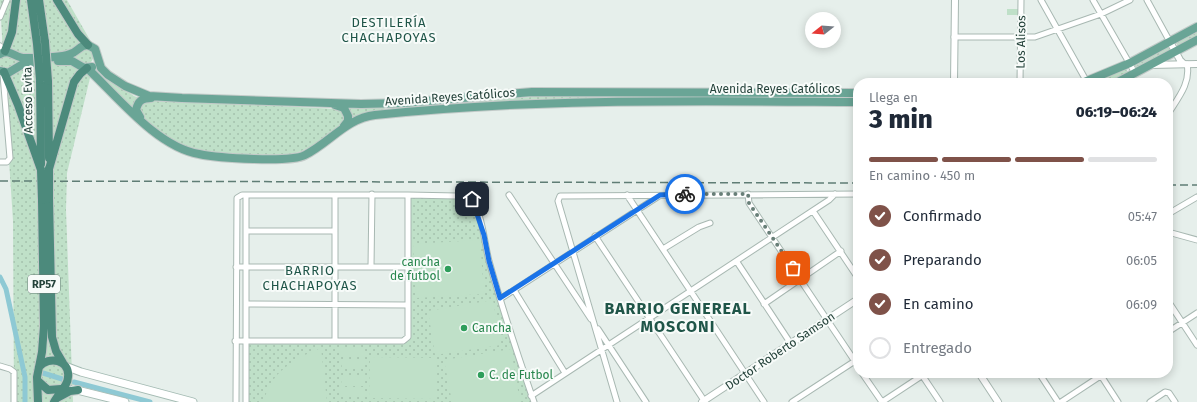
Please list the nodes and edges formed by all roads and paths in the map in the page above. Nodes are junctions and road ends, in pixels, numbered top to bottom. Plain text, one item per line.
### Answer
1 (16, 0) edge
2 (31, 0) edge
3 (39, 0) edge
4 (57, 0) edge
5 (955, 0) edge
6 (1021, 0) edge
7 (1041, 0) edge
8 (1093, 0) edge
9 (1130, 0) edge
10 (1147, 0) edge
11 (6, 2) edge
12 (1101, 14) junction
13 (0, 17) edge
14 (1197, 27) edge
15 (1058, 30) junction
16 (954, 37) junction
17 (1021, 38) junction
18 (1197, 40) edge
19 (1170, 42) junction
20 (41, 43) junction
21 (88, 45) junction
22 (2, 51) edge
23 (1175, 52) junction
24 (97, 60) junction
25 (1130, 63) junction
26 (1185, 64) junction
27 (1197, 64) edge
28 (1150, 65) junction
29 (87, 68) junction
30 (2, 72) edge
31 (1135, 73) junction
32 (954, 78) edge
33 (1020, 78) edge
34 (1082, 78) edge
35 (1096, 78) edge
36 (1126, 78) edge
37 (853, 93) edge
38 (182, 98) junction
39 (853, 102) edge
40 (316, 104) junction
41 (1173, 106) edge
42 (142, 120) junction
43 (321, 144) junction
44 (0, 162) edge
45 (45, 170) junction
46 (372, 194) junction
47 (408, 194) junction
48 (748, 194) junction
49 (835, 194) junction
50 (853, 194) edge
51 (246, 195) junction
52 (335, 195) junction
53 (509, 195) dead end
54 (627, 195) junction
55 (660, 195) junction
56 (1197, 197) edge
57 (46, 199) junction
58 (637, 209) junction
59 (813, 210) junction
60 (1173, 211) edge
61 (710, 223) dead end
62 (246, 231) junction
63 (335, 231) junction
64 (1173, 233) edge
65 (595, 236) junction
66 (772, 237) junction
67 (1197, 240) edge
68 (663, 249) junction
69 (573, 251) junction
70 (840, 252) junction
71 (737, 262) junction
72 (554, 263) junction
73 (236, 267) junction
74 (371, 267) junction
75 (246, 268) junction
76 (335, 268) junction
77 (408, 268) junction
78 (853, 271) edge
79 (800, 278) junction
80 (514, 290) junction
81 (690, 292) junction
82 (500, 298) junction
83 (853, 302) edge
84 (246, 304) junction
85 (764, 304) junction
86 (335, 305) junction
87 (407, 305) junction
88 (1173, 309) edge
89 (1197, 313) edge
90 (650, 319) junction
91 (828, 320) junction
92 (1182, 323) junction
93 (594, 324) junction
94 (1173, 329) edge
95 (235, 341) junction
96 (246, 341) junction
97 (335, 341) junction
98 (791, 344) junction
99 (609, 345) junction
100 (1197, 345) edge
101 (602, 349) junction
102 (853, 356) edge
103 (853, 362) edge
104 (64, 365) junction
105 (0, 366) edge
106 (39, 368) junction
107 (565, 373) junction
108 (745, 374) junction
109 (865, 378) edge
110 (918, 378) edge
111 (926, 378) edge
112 (982, 378) edge
113 (1043, 378) edge
114 (1096, 378) edge
115 (1104, 378) edge
116 (38, 381) junction
117 (62, 389) junction
118 (78, 390) junction
119 (532, 396) junction
120 (55, 400) edge
121 (14, 402) edge
122 (38, 402) edge
123 (125, 402) edge
124 (192, 402) edge
125 (236, 402) edge
126 (246, 402) edge
127 (534, 402) edge
128 (617, 402) edge
129 (646, 402) edge
130 (704, 402) edge
131 (764, 402) edge
132 (792, 402) edge
133 (882, 402) edge
134 (940, 402) edge
135 (998, 402) edge
136 (1060, 402) edge
137 (1118, 402) edge
138 (1150, 402) edge
139 (1175, 402) edge

1 - 22 highway
2 - 20 highway, Acceso Evita / RP57
3 - 20 highway, Acceso Evita / RP57
4 - 21 highway
5 - 16 street
6 - 17 street, Los Alisos
7 - 15 street
8 - 12 street
9 - 12 street
10 - 19 street
11 - 13 street
12 - 15 street
12 - 25 street
14 - 19 main road
15 - 17 street
15 - 34 street
16 - 17 street
16 - 32 street
17 - 33 street, Los Alisos
18 - 23 main road
19 - 23 street
19 - 25 main road
20 - 45 highway, Acceso Evita / RP57, bridge
21 - 22 main road
21 - 24 main road, Avenida Reyes Católicos
23 - 26 street
23 - 28 main road
24 - 29 main road
24 - 38 main road, Avenida Reyes Católicos
25 - 31 street
25 - 35 main road
26 - 27 street
26 - 28 street
26 - 41 street
28 - 31 main road
29 - 30 main road, Avenida Reyes Católicos
29 - 42 main road, Avenida Reyes Católicos
29 - 45 highway
30 - 44 street
30 - 45 highway
31 - 36 main road
37 - 40 main road, Avenida Reyes Católicos
38 - 40 main road, Avenida Reyes Católicos
38 - 42 main road
39 - 43 main road, Avenida Reyes Católicos
40 - 43 main road
42 - 43 main road, Avenida Reyes Católicos
45 - 57 highway, Acceso Evita / RP57, bridge
46 - 47 street
46 - 52 street
46 - 74 street
47 - 77 street
47 - 82 street
48 - 49 street
48 - 55 street
48 - 66 street
49 - 50 street
49 - 59 street
51 - 52 street
51 - 62 street
51 - 73 street
52 - 63 street
53 - 72 street
54 - 55 street
54 - 58 street
54 - 69 street
55 - 58 street
56 - 60 street
57 - 104 highway, RP57
57 - 106 highway, RP57
58 - 65 street
58 - 68 street
59 - 66 street
59 - 70 street
61 - 68 street
62 - 63 street
62 - 75 street
63 - 76 street
64 - 67 street
65 - 69 street
65 - 90 street
66 - 71 street
66 - 79 street
68 - 81 street
69 - 72 street
69 - 93 street
70 - 78 street
70 - 79 street
71 - 81 street
71 - 85 street
72 - 80 street
72 - 93 street
73 - 75 street
73 - 95 street
74 - 76 street
74 - 77 street
75 - 76 street
75 - 84 street
76 - 86 street
77 - 87 street
79 - 85 street
79 - 91 street
80 - 82 street
80 - 107 street
81 - 90 street
81 - 108 street
82 - 119 street
83 - 91 street, Doctor Roberto Samson
84 - 86 street
84 - 96 street
85 - 98 street
86 - 87 street
86 - 97 street
87 - 97 street
88 - 92 street
89 - 92 street
90 - 99 street
90 - 130 street
91 - 98 street, Doctor Roberto Samson
91 - 102 street
92 - 94 street
92 - 100 street
93 - 99 street
93 - 101 street
95 - 96 street
95 - 125 street
96 - 97 street
96 - 126 street
98 - 108 street, Doctor Roberto Samson
99 - 101 street
99 - 129 street
101 - 107 street
101 - 128 street
103 - 132 street
104 - 106 highway
104 - 117 highway, RP57
104 - 124 main road
105 - 121 street
106 - 116 highway, RP57
107 - 119 street
108 - 130 street, Doctor Roberto Samson
108 - 131 street
109 - 133 street
110 - 133 street
111 - 134 street
112 - 135 street
113 - 136 street
114 - 136 street
115 - 137 street
116 - 117 highway
116 - 122 highway, RP57
117 - 118 main road
117 - 120 highway, RP57
118 - 120 highway
118 - 123 main road
119 - 127 street
138 - 139 street

